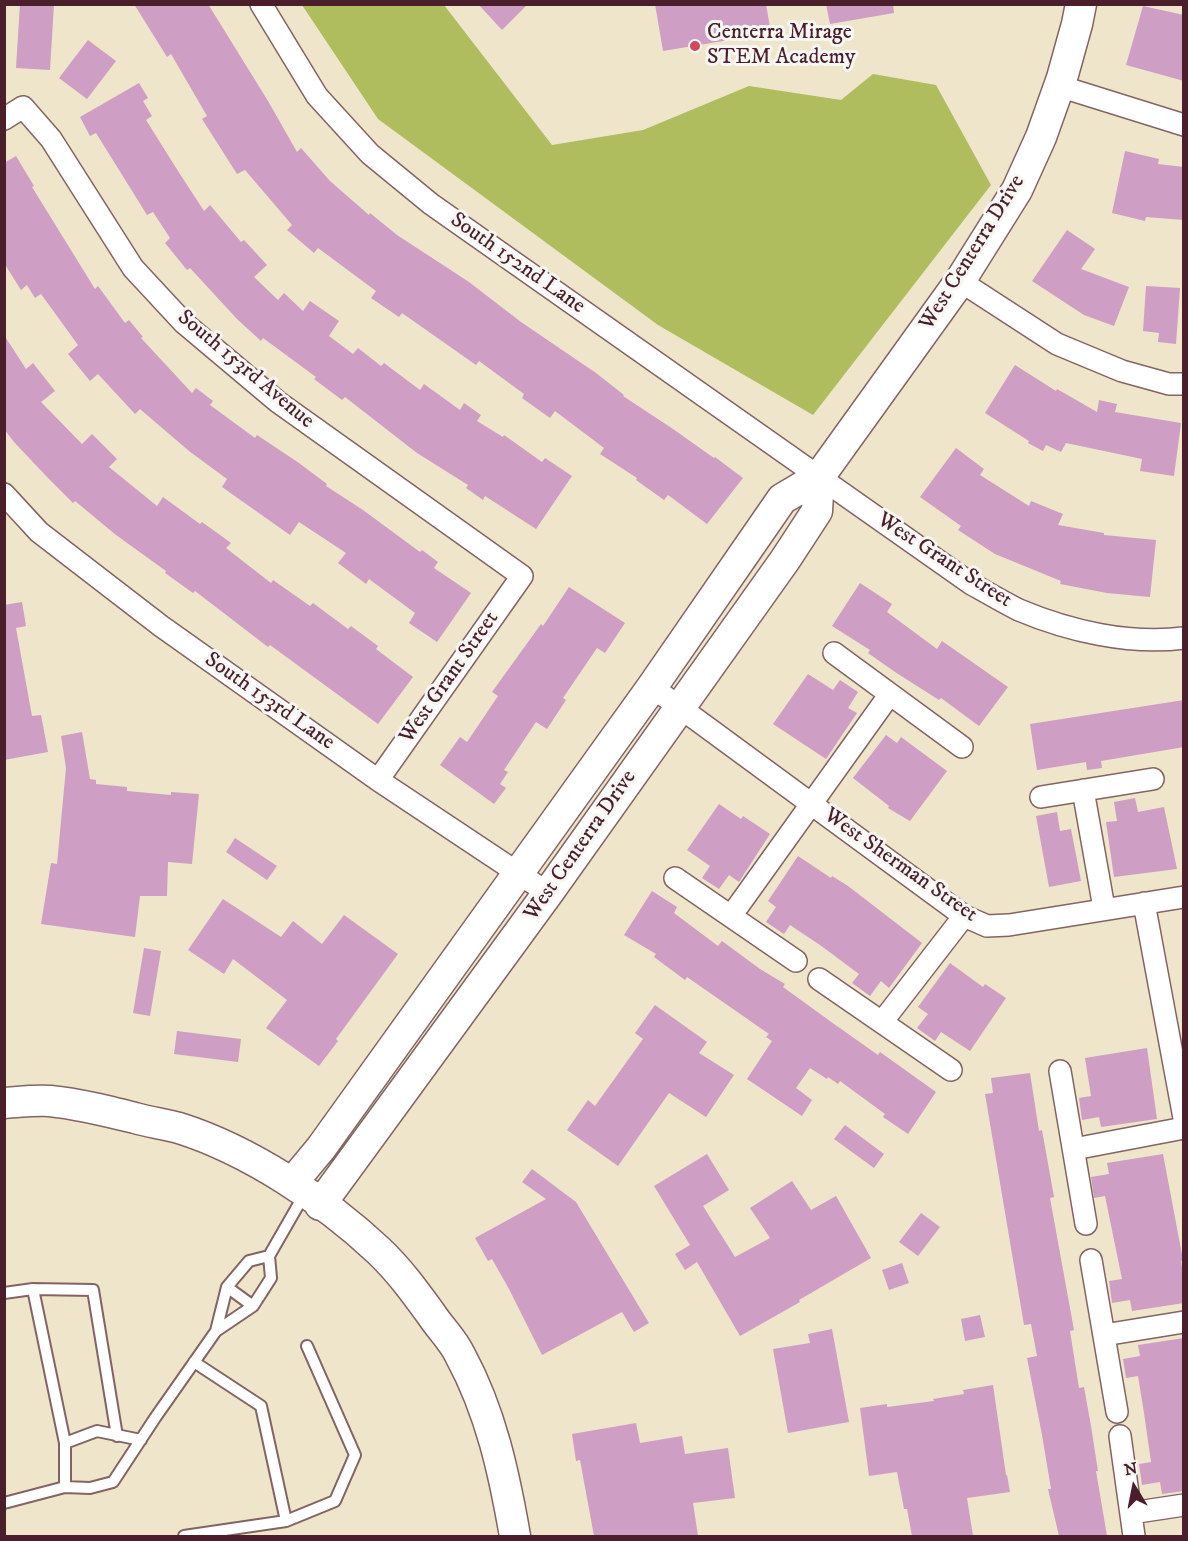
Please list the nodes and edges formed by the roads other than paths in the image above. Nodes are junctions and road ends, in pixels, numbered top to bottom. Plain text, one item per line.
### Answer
1 (261, 4) edge
2 (1081, 4) edge
3 (1059, 86) junction
4 (4, 119) edge
5 (1184, 125) edge
6 (960, 281) junction
7 (1184, 384) edge
8 (819, 477) junction
9 (4, 494) edge
10 (522, 576) joint
11 (1184, 638) edge
12 (834, 653) dead end
13 (652, 687) junction
14 (890, 694) junction
15 (680, 707) junction
16 (962, 747) dead end
17 (1153, 779) dead end
18 (378, 780) junction
19 (1083, 790) junction
20 (1041, 797) dead end
21 (811, 803) junction
22 (520, 873) junction
23 (675, 878) dead end
24 (548, 893) junction
25 (1184, 897) edge
26 (1144, 903) junction
27 (1104, 908) junction
28 (731, 916) junction
29 (964, 916) junction
30 (796, 961) dead end
31 (819, 979) dead end
32 (882, 1022) junction
33 (1175, 1032) edge
34 (951, 1070) dead end
35 (1060, 1071) dead end
36 (4, 1103) edge
37 (1184, 1118) edge
38 (1184, 1128) edge
39 (1074, 1149) junction
40 (306, 1194) junction
41 (1086, 1224) dead end
42 (269, 1256) junction
43 (1091, 1260) dead end
44 (227, 1287) junction
45 (33, 1289) junction
46 (4, 1293) edge
47 (253, 1306) junction
48 (1184, 1322) edge
49 (216, 1331) junction
50 (1104, 1335) junction
51 (307, 1346) dead end
52 (194, 1362) junction
53 (1117, 1412) dead end
54 (117, 1436) junction
55 (1120, 1436) dead end
56 (141, 1440) junction
57 (65, 1443) junction
58 (65, 1487) junction
59 (4, 1503) edge
60 (1184, 1505) edge
61 (1131, 1513) junction
62 (286, 1521) junction
63 (184, 1536) edge
64 (515, 1536) edge
65 (1134, 1536) edge

1 - 8 street, South 152nd Lane
2 - 3 street, West Centerra Drive
3 - 5 street
3 - 6 street, West Centerra Drive
4 - 10 street, South 153rd Avenue
6 - 7 street
6 - 8 street, West Centerra Drive
8 - 11 street, West Grant Street
8 - 13 street, West Centerra Drive
8 - 15 street, West Centerra Drive
9 - 18 street, South 153rd Lane
10 - 18 street, West Grant Street
12 - 14 street
13 - 15 street, West Sherman Street
13 - 22 street, West Centerra Drive
14 - 16 street
14 - 21 street
15 - 21 street, West Sherman Street
15 - 24 street, West Centerra Drive
17 - 19 street
18 - 22 street, South 153rd Lane
19 - 20 street
19 - 27 street
21 - 28 street
21 - 29 street, West Sherman Street
22 - 24 street, South 153rd Lane
22 - 40 street, West Centerra Drive
23 - 28 street
24 - 40 street, West Centerra Drive
25 - 26 street, West Sherman Street
26 - 27 street, West Sherman Street
26 - 33 street
27 - 29 street, West Sherman Street
28 - 30 street
29 - 32 street
31 - 32 street
32 - 34 street
33 - 37 street
35 - 39 street
36 - 40 street
38 - 39 street
39 - 41 street
40 - 42 lane
40 - 64 street
42 - 44 lane
42 - 47 lane
43 - 50 street
44 - 47 lane
44 - 49 lane
45 - 46 lane
45 - 54 lane
45 - 57 lane
47 - 49 lane
48 - 50 street
49 - 52 lane
50 - 53 street
51 - 62 lane
52 - 56 lane
52 - 62 lane
54 - 56 lane
54 - 57 lane
55 - 61 street
56 - 58 lane
57 - 58 lane
58 - 59 lane
60 - 61 street
61 - 65 street
62 - 63 lane

